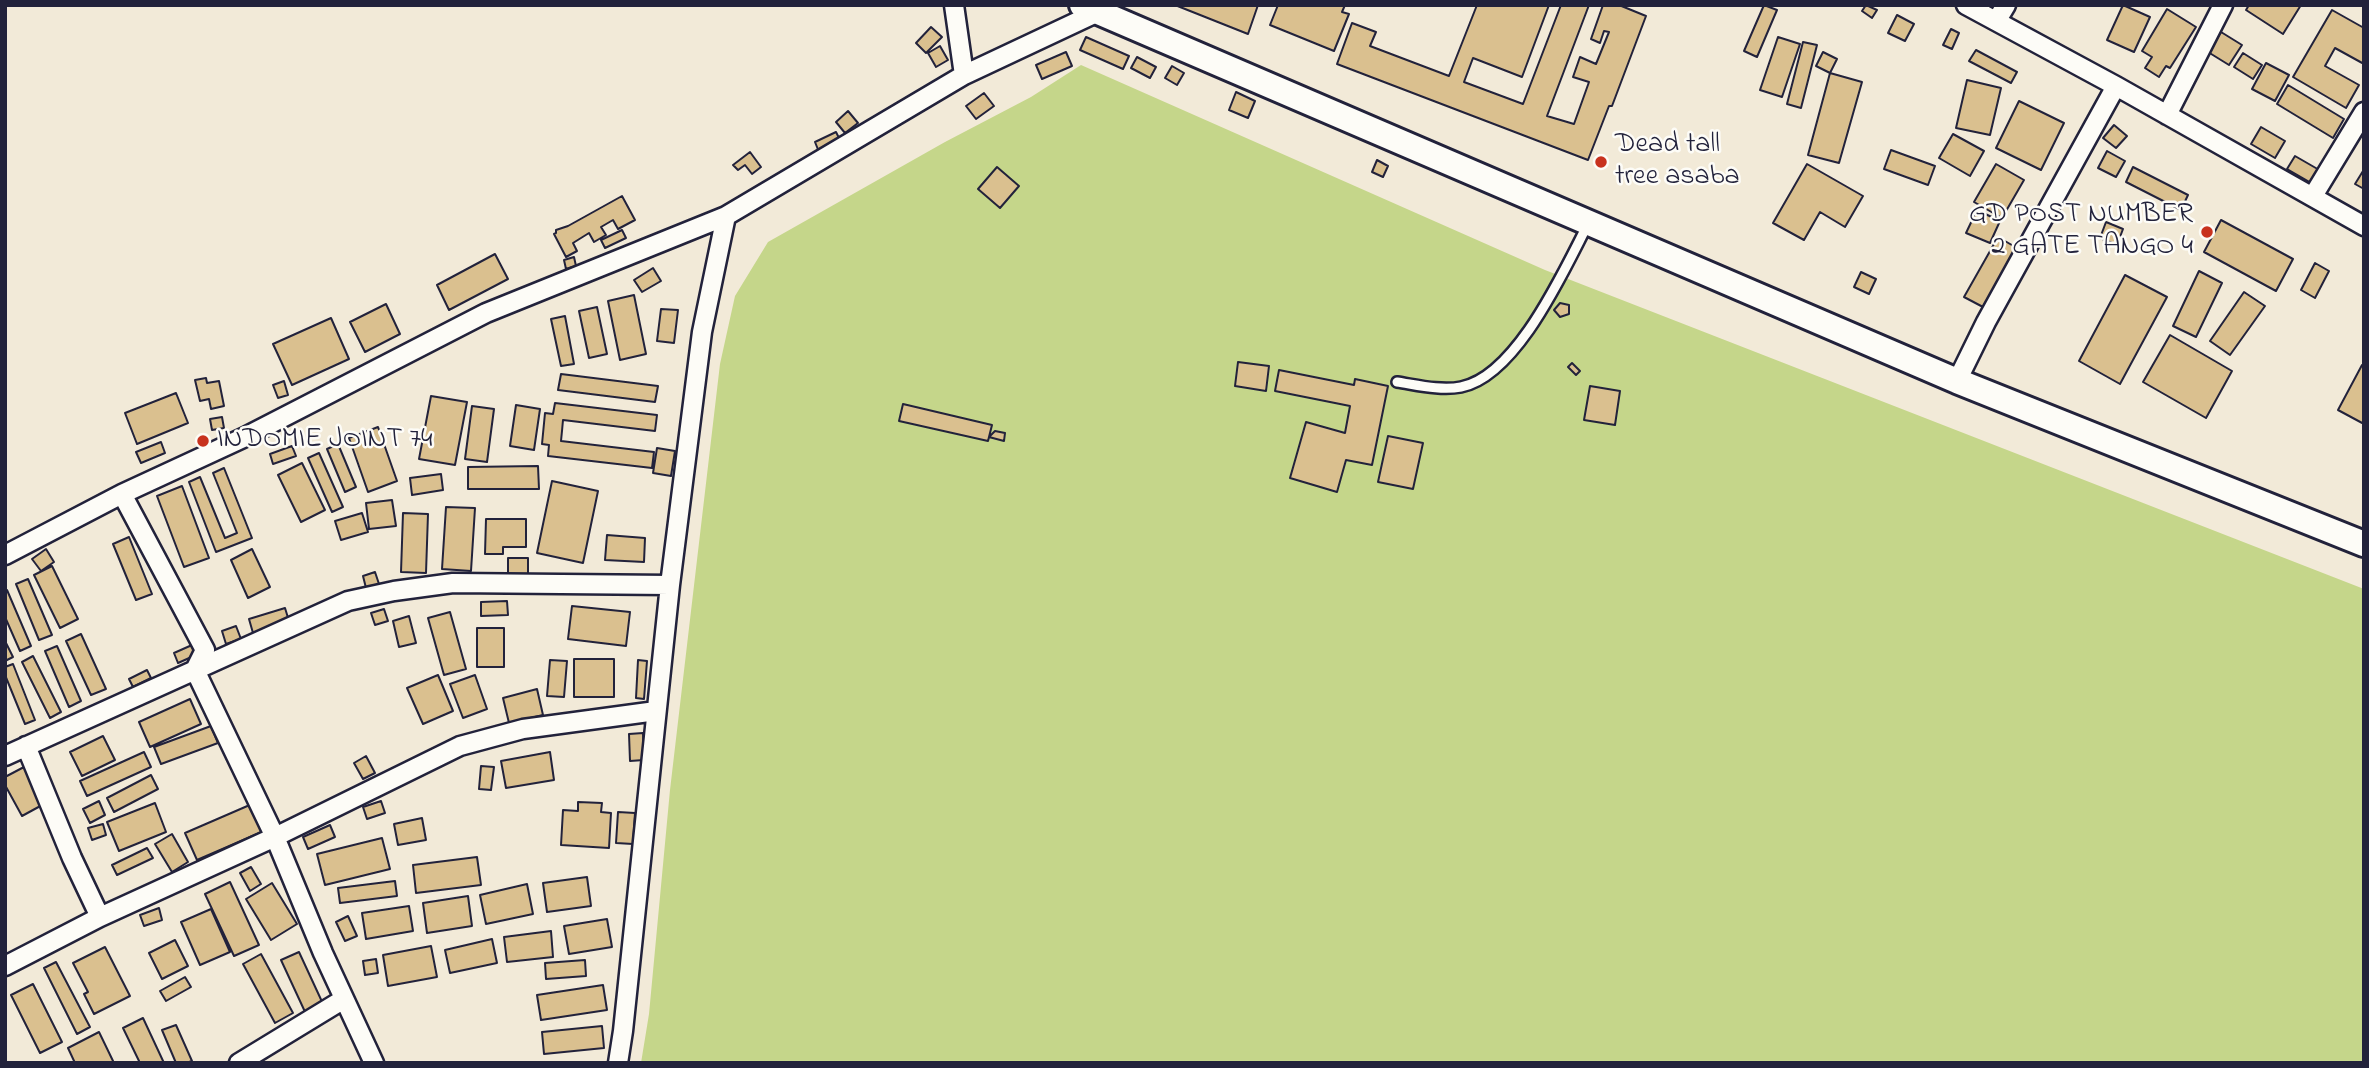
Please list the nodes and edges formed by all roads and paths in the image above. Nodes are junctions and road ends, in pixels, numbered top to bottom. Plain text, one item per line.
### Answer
1 (954, 5) edge
2 (1966, 5) edge
3 (2223, 5) edge
4 (1090, 8) edge
5 (2001, 13) edge
6 (964, 75) junction
7 (2116, 86) junction
8 (2364, 111) edge
9 (2167, 116) junction
10 (2313, 196) junction
11 (726, 216) junction
12 (1588, 222) junction
13 (2364, 226) edge
14 (1957, 381) junction
15 (1397, 382) dead end
16 (121, 494) junction
17 (2364, 544) edge
18 (5, 555) edge
19 (670, 585) junction
20 (195, 670) junction
21 (656, 711) junction
22 (26, 746) junction
23 (5, 756) edge
24 (275, 837) junction
25 (100, 917) junction
26 (5, 967) edge
27 (344, 999) junction
28 (239, 1063) edge
29 (373, 1063) edge
30 (618, 1063) edge

1 - 6 street
2 - 5 street
3 - 9 street
4 - 6 street
4 - 12 main road
5 - 7 street
6 - 11 street
7 - 9 street
7 - 14 street
8 - 10 street
9 - 10 street
10 - 13 street
11 - 16 street
11 - 19 street
12 - 14 main road
12 - 15 lane
14 - 17 main road
16 - 18 street
16 - 20 street
19 - 20 street
19 - 21 street
20 - 22 street
20 - 24 street
21 - 24 street
21 - 30 street
22 - 23 street
22 - 25 street
24 - 25 street
24 - 27 street
25 - 26 street
27 - 28 street
27 - 29 street

